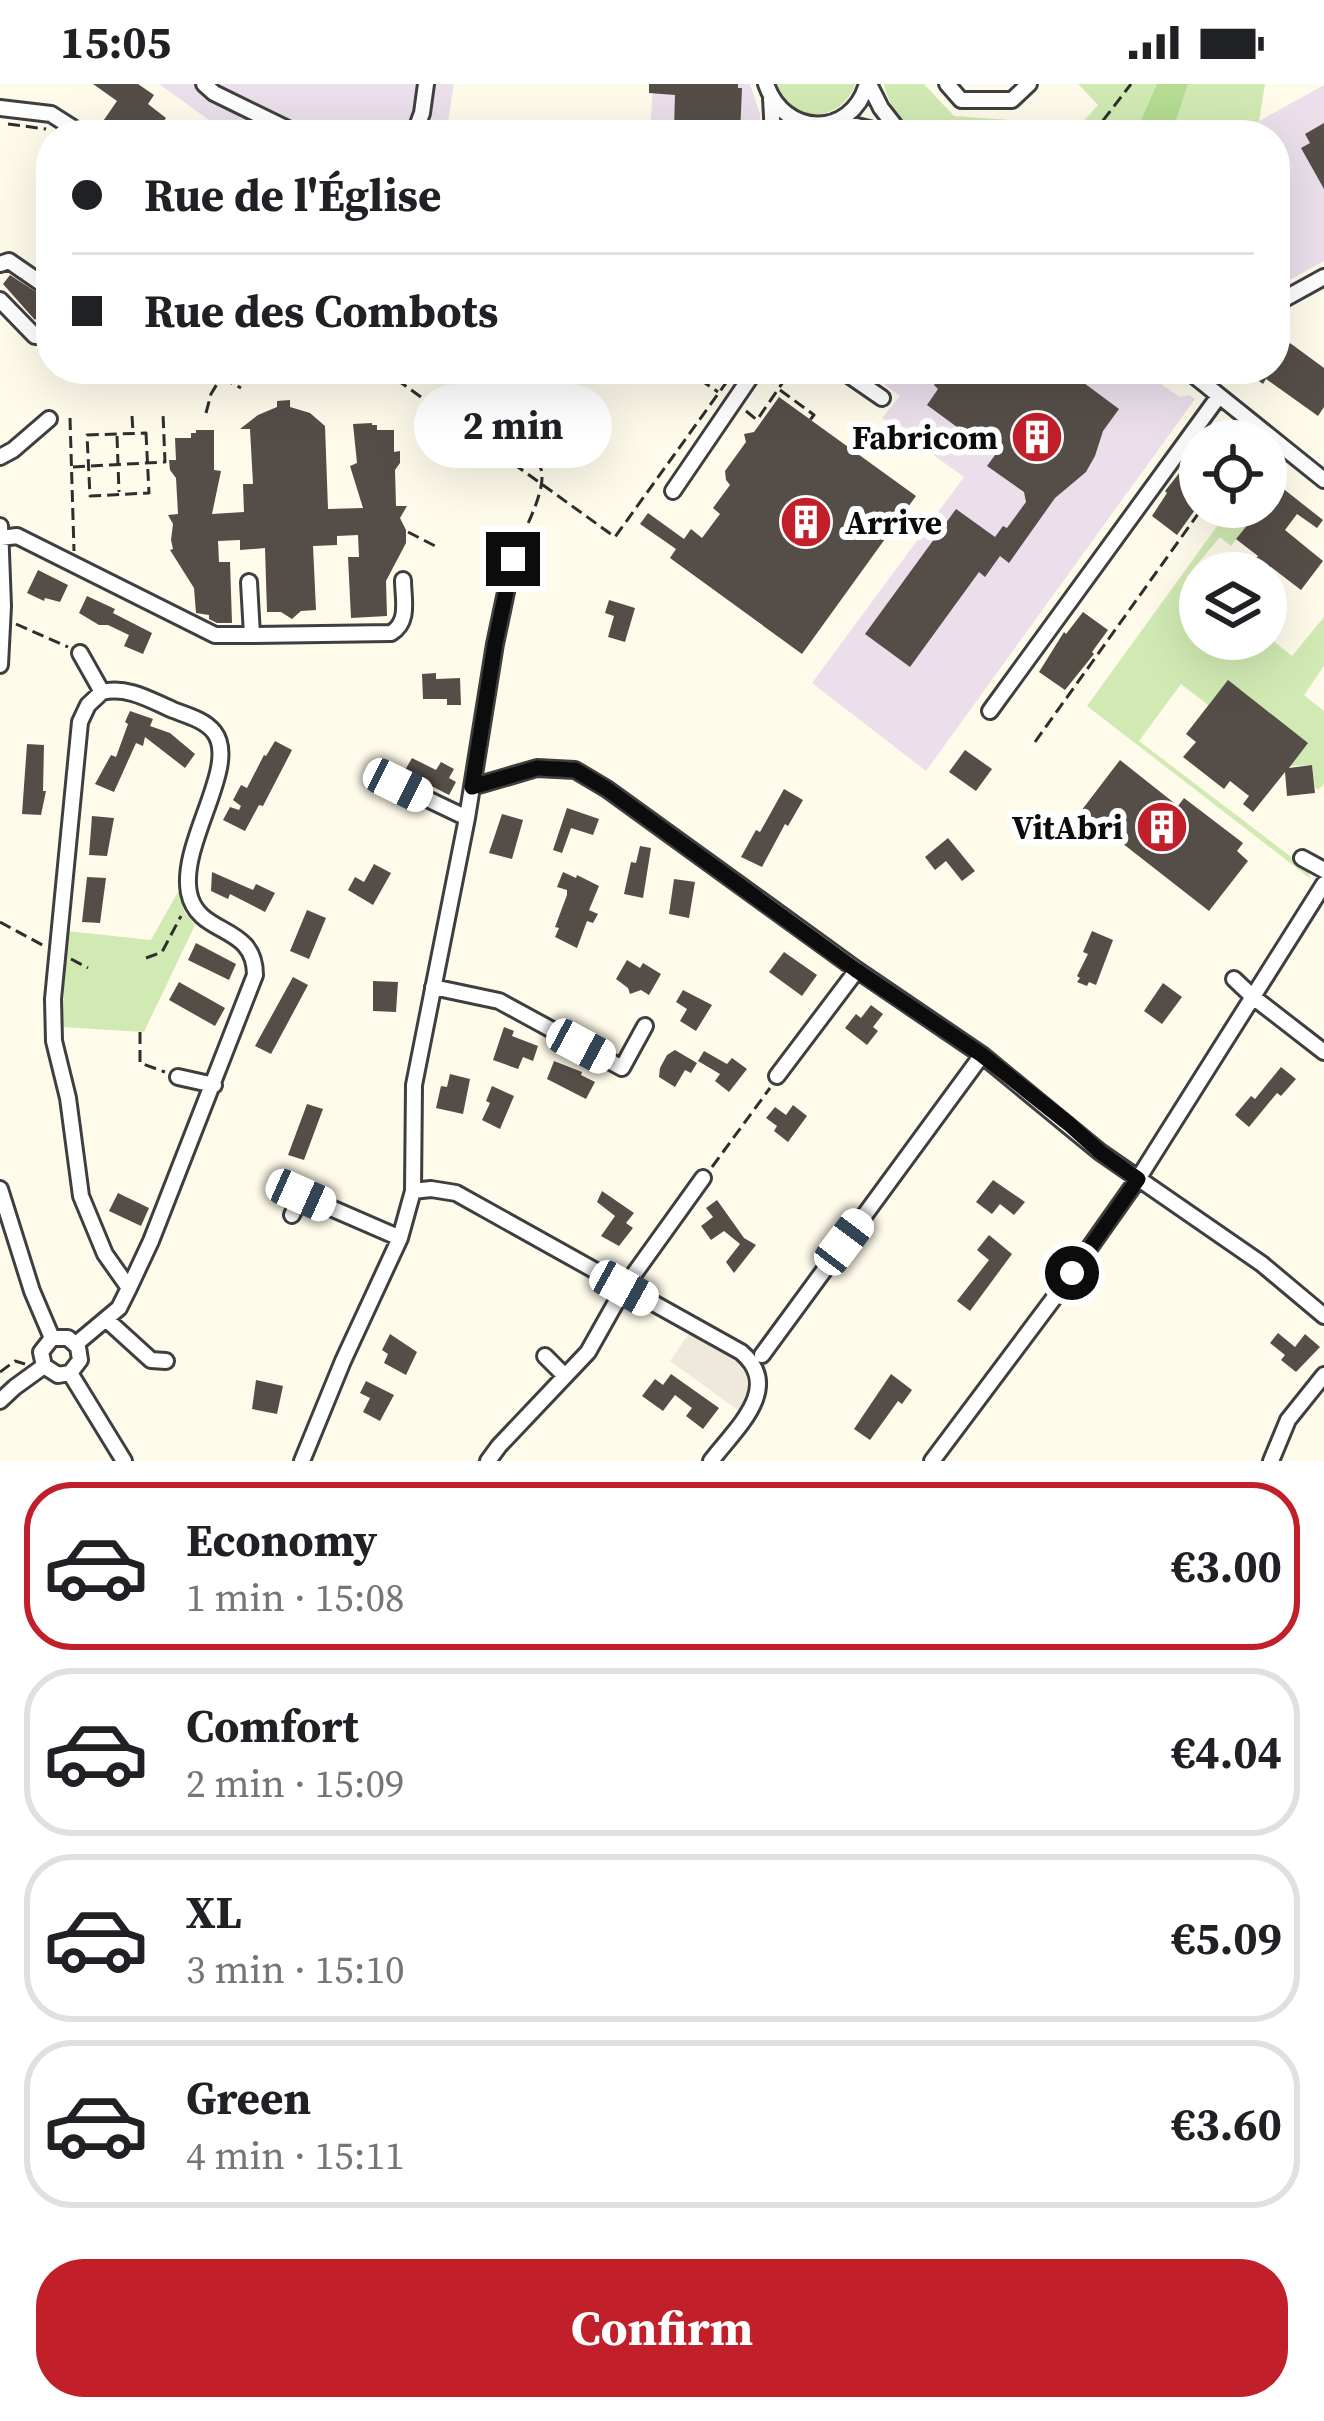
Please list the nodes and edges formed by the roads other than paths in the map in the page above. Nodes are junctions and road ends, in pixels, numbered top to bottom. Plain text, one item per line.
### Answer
1 (204, 84) edge
2 (426, 84) edge
3 (868, 84) edge
4 (947, 84) edge
5 (1029, 84) edge
6 (768, 91) edge
7 (0, 108) edge
8 (60, 120) edge
9 (269, 120) edge
10 (419, 120) edge
11 (796, 120) edge
12 (839, 120) edge
13 (890, 120) edge
14 (0, 264) edge
15 (1324, 277) edge
16 (36, 280) edge
17 (1290, 296) edge
18 (0, 300) edge
19 (36, 336) edge
20 (746, 384) edge
21 (862, 384) edge
22 (1204, 384) edge
23 (1219, 396) junction
24 (882, 398) dead end
25 (49, 419) dead end
26 (0, 457) edge
27 (1324, 480) edge
28 (673, 491) dead end
29 (0, 526) edge
30 (1, 538) edge
31 (513, 559) road end
32 (403, 580) dead end
33 (249, 582) dead end
34 (252, 635) junction
35 (80, 653) road end
36 (0, 665) edge
37 (102, 692) junction
38 (990, 711) dead end
39 (398, 785) dead end
40 (472, 787) junction
41 (467, 818) junction
42 (1302, 858) dead end
43 (1324, 870) edge
44 (1324, 884) edge
45 (856, 970) junction
46 (1234, 979) dead end
47 (433, 987) junction
48 (1253, 997) junction
49 (645, 1026) dead end
50 (1324, 1052) edge
51 (982, 1055) junction
52 (777, 1076) road end
53 (178, 1077) road end
54 (214, 1085) junction
55 (704, 1178) road end
56 (1138, 1179) junction
57 (0, 1189) edge
58 (413, 1191) junction
59 (292, 1215) dead end
60 (400, 1238) junction
61 (129, 1288) junction
62 (624, 1288) junction
63 (1324, 1316) edge
64 (106, 1320) junction
65 (52, 1338) junction
66 (76, 1344) junction
67 (545, 1356) dead end
68 (757, 1358) junction
69 (166, 1361) dead end
70 (44, 1366) junction
71 (70, 1373) junction
72 (565, 1376) junction
73 (1324, 1376) edge
74 (0, 1401) edge
75 (124, 1461) edge
76 (302, 1461) edge
77 (488, 1461) edge
78 (711, 1461) edge
79 (932, 1461) edge
80 (1271, 1461) edge

1 - 9 street
2 - 10 street
3 - 12 street
3 - 13 street
4 - 5 street
6 - 11 street
7 - 8 street
14 - 16 street
15 - 17 street
18 - 19 street
20 - 28 street
21 - 24 street
22 - 23 street
23 - 27 street
23 - 38 street
25 - 26 street
29 - 30 street
30 - 34 street
30 - 36 street
31 - 40 street
32 - 34 street
33 - 34 street
35 - 37 street
37 - 54 street
37 - 61 street
39 - 41 street
40 - 41 street
40 - 45 street
41 - 47 street
42 - 43 street
44 - 48 street
45 - 51 street
45 - 52 street
46 - 48 street
47 - 49 street
47 - 58 street
48 - 50 street
48 - 56 street
51 - 56 street
51 - 68 street
53 - 54 street
54 - 61 street
55 - 62 street
56 - 63 street
56 - 79 street
57 - 65 street
58 - 60 street
58 - 62 street
59 - 60 street
60 - 76 street
61 - 64 street
62 - 68 street
62 - 72 street
64 - 66 street
64 - 69 street
65 - 66 street
65 - 70 street
66 - 71 street
67 - 72 street
68 - 78 street
70 - 71 street
70 - 74 street
71 - 75 street
72 - 77 street
73 - 80 street

